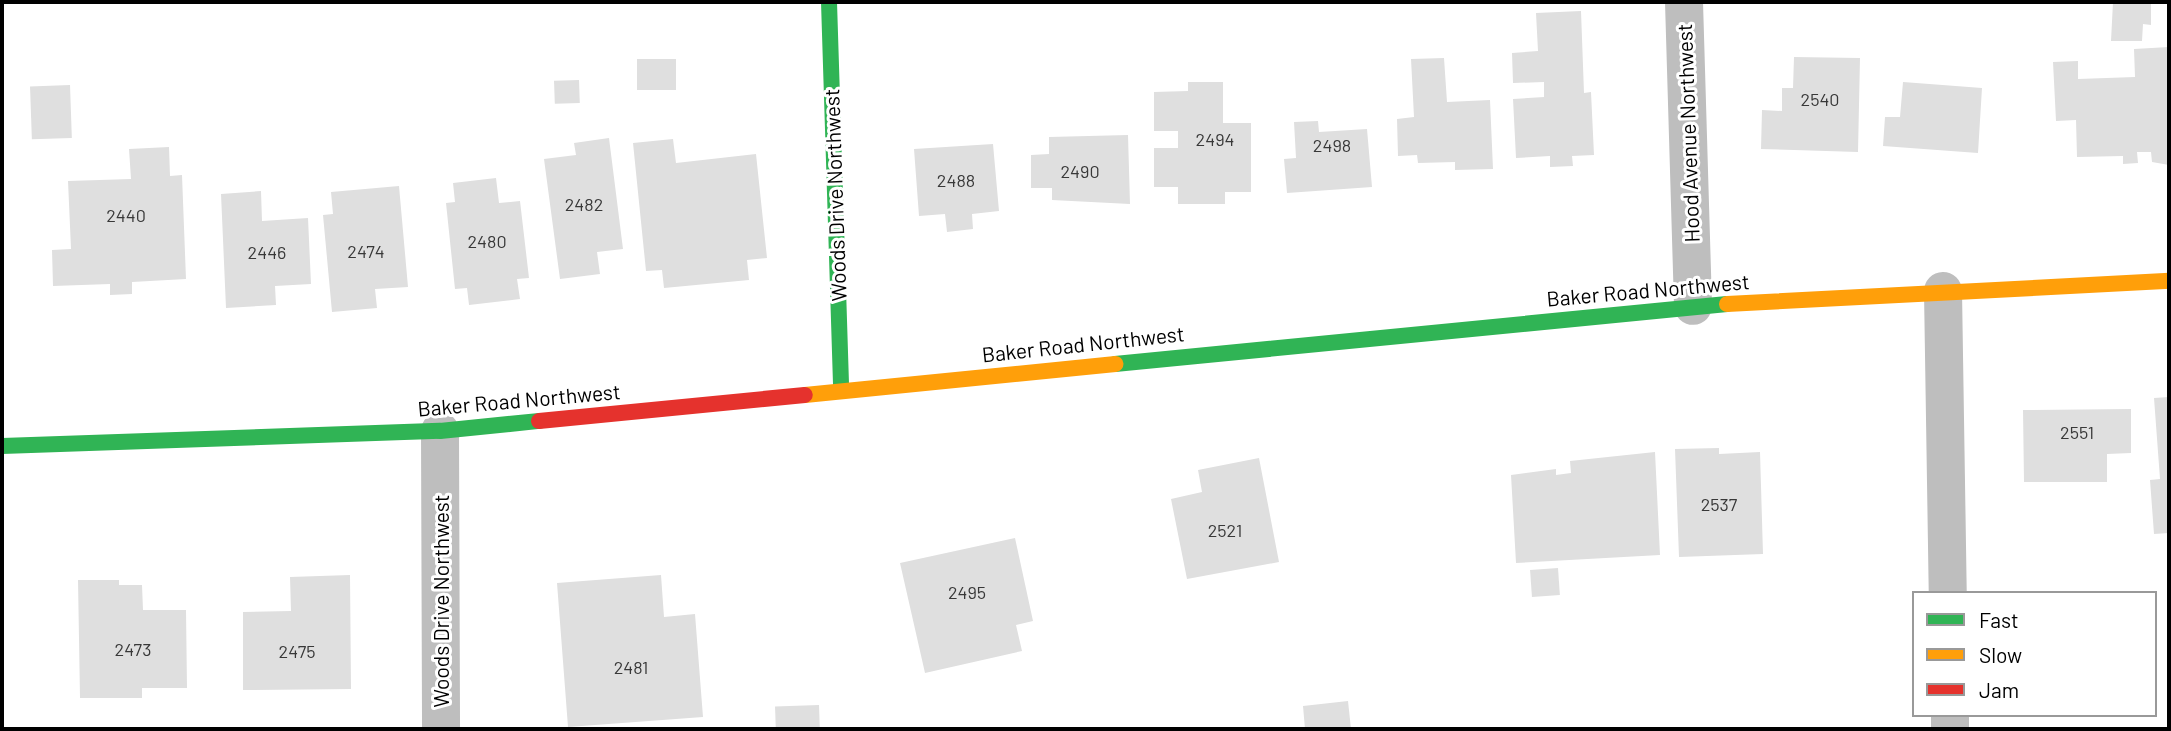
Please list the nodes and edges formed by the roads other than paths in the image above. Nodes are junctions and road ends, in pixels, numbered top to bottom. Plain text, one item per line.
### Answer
1 (829, 2) edge
2 (1684, 2) edge
3 (2169, 281) edge
4 (1943, 291) junction
5 (1693, 306) junction
6 (841, 389) junction
7 (440, 431) junction
8 (2, 446) edge
9 (1948, 591) edge
10 (441, 729) edge

1 - 6 street, Woods Drive Northwest
2 - 5 street, Hood Avenue Northwest
3 - 4 street, Baker Road Northwest
4 - 5 street, Baker Road Northwest
4 - 9 street
5 - 6 street, Baker Road Northwest
6 - 7 street, Baker Road Northwest
7 - 8 street, Baker Road Northwest
7 - 10 street, Woods Drive Northwest

